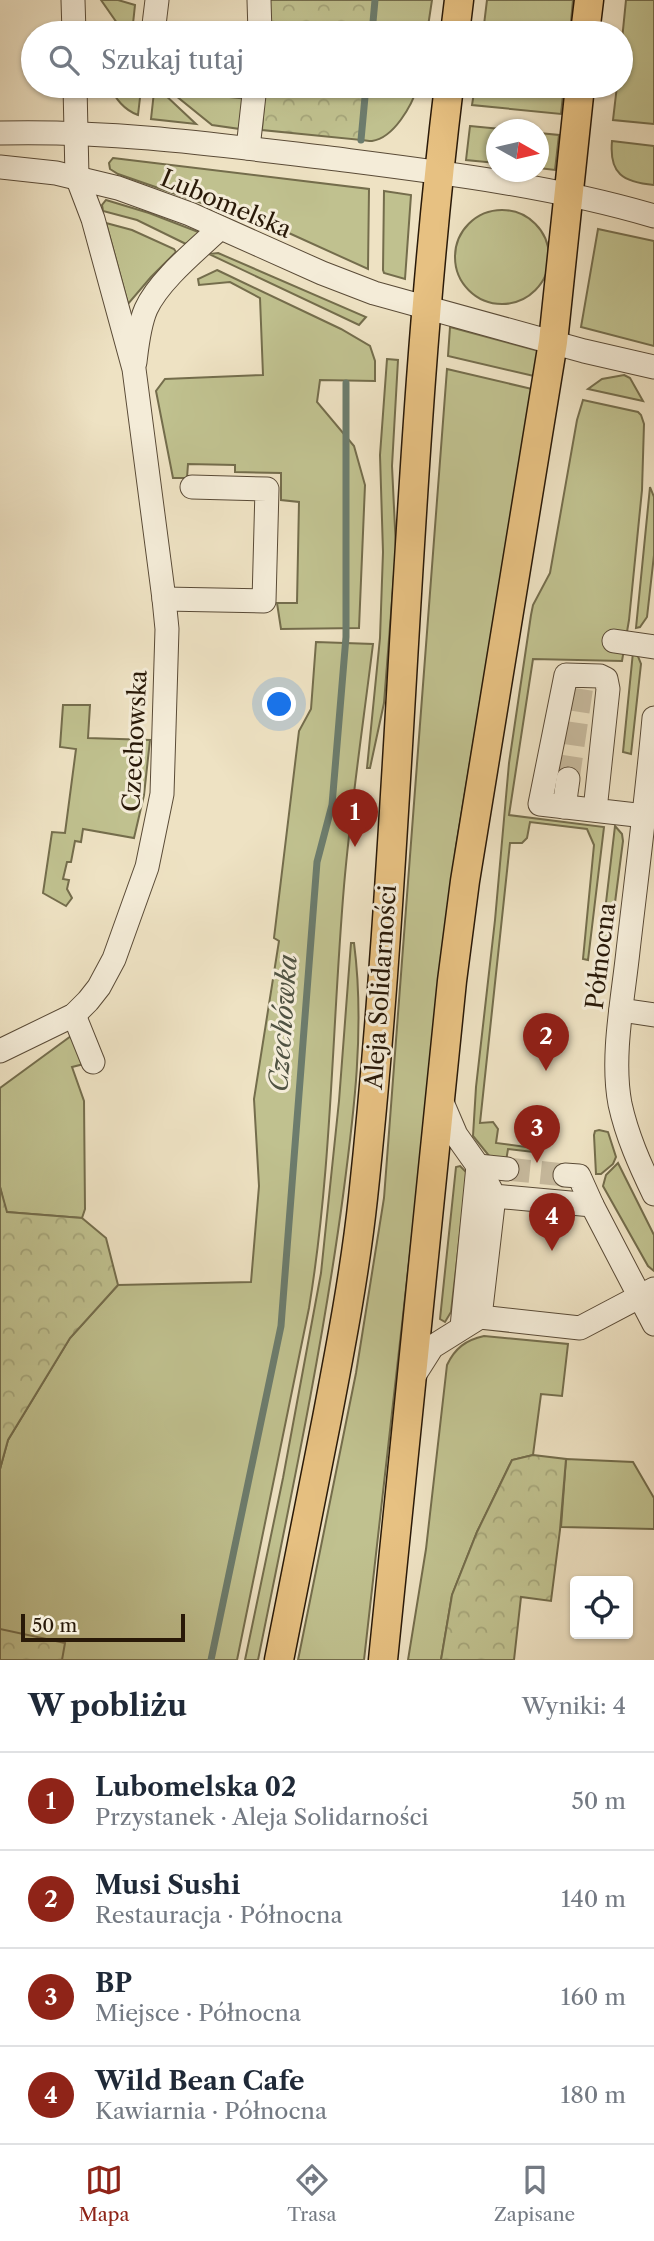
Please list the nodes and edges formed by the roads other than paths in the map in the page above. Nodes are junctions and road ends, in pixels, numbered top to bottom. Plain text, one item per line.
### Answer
1 (73, 0) edge
2 (157, 0) edge
3 (259, 0) edge
4 (459, 0) edge
5 (589, 0) edge
6 (74, 21) edge
7 (154, 21) edge
8 (260, 21) edge
9 (456, 21) edge
10 (586, 21) edge
11 (75, 98) edge
12 (254, 98) edge
13 (448, 98) edge
14 (579, 98) edge
15 (0, 133) edge
16 (76, 133) junction
17 (248, 148) junction
18 (0, 167) edge
19 (439, 172) junction
20 (77, 177) junction
21 (568, 195) junction
22 (654, 216) edge
23 (220, 228) junction
24 (427, 308) junction
25 (553, 342) junction
26 (654, 367) edge
27 (134, 369) junction
28 (192, 487) dead end
29 (164, 599) junction
30 (614, 641) dead end
31 (654, 647) edge
32 (654, 718) edge
33 (568, 779) tunnel mouth
34 (564, 807) junction
35 (595, 810) junction
36 (645, 816) junction
37 (646, 864) edge
38 (621, 1010) junction
39 (74, 1015) junction
40 (654, 1015) edge
41 (0, 1051) edge
42 (93, 1062) dead end
43 (440, 1100) junction
44 (478, 1166) junction
45 (507, 1169) tunnel mouth
46 (565, 1175) tunnel mouth
47 (654, 1194) edge
48 (494, 1196) junction
49 (592, 1205) junction
50 (646, 1292) edge
51 (471, 1322) junction
52 (654, 1324) edge
53 (411, 1380) junction
54 (279, 1660) edge
55 (383, 1660) edge

1 - 6 street
2 - 7 street
3 - 8 street
4 - 9 main road
5 - 10 main road
11 - 16 street, Czechowska
12 - 17 street
13 - 19 main road
14 - 21 main road
15 - 16 street, Lubomelska
16 - 17 street, Lubomelska
16 - 20 street, Czechowska
17 - 19 street, Lubomelska
18 - 20 street, Lubomelska
19 - 21 street, Lubomelska
19 - 24 main road, Aleja Solidarności
20 - 23 street, Lubomelska
20 - 27 street, Czechowska
21 - 22 street, Lubomelska
21 - 25 main road
23 - 24 street, Lubomelska
23 - 27 street, Czechowska
24 - 25 street, Lubomelska
24 - 54 main road, Aleja Solidarności
25 - 26 street, Lubomelska
25 - 43 main road
27 - 29 street, Czechowska
28 - 29 street
29 - 39 street, Czechowska
30 - 31 street
32 - 36 street, Północna
33 - 34 street
34 - 35 street
34 - 35 street
35 - 36 street
36 - 37 street, Północna
37 - 38 street, Północna
38 - 40 street
38 - 47 street, Północna
39 - 41 street, Czechowska
39 - 42 street
43 - 44 street
43 - 53 main road
44 - 45 street
44 - 48 street
44 - 51 street
46 - 49 street
48 - 49 street
48 - 51 street
49 - 50 street
50 - 51 street
50 - 52 street
51 - 53 street
53 - 55 main road

